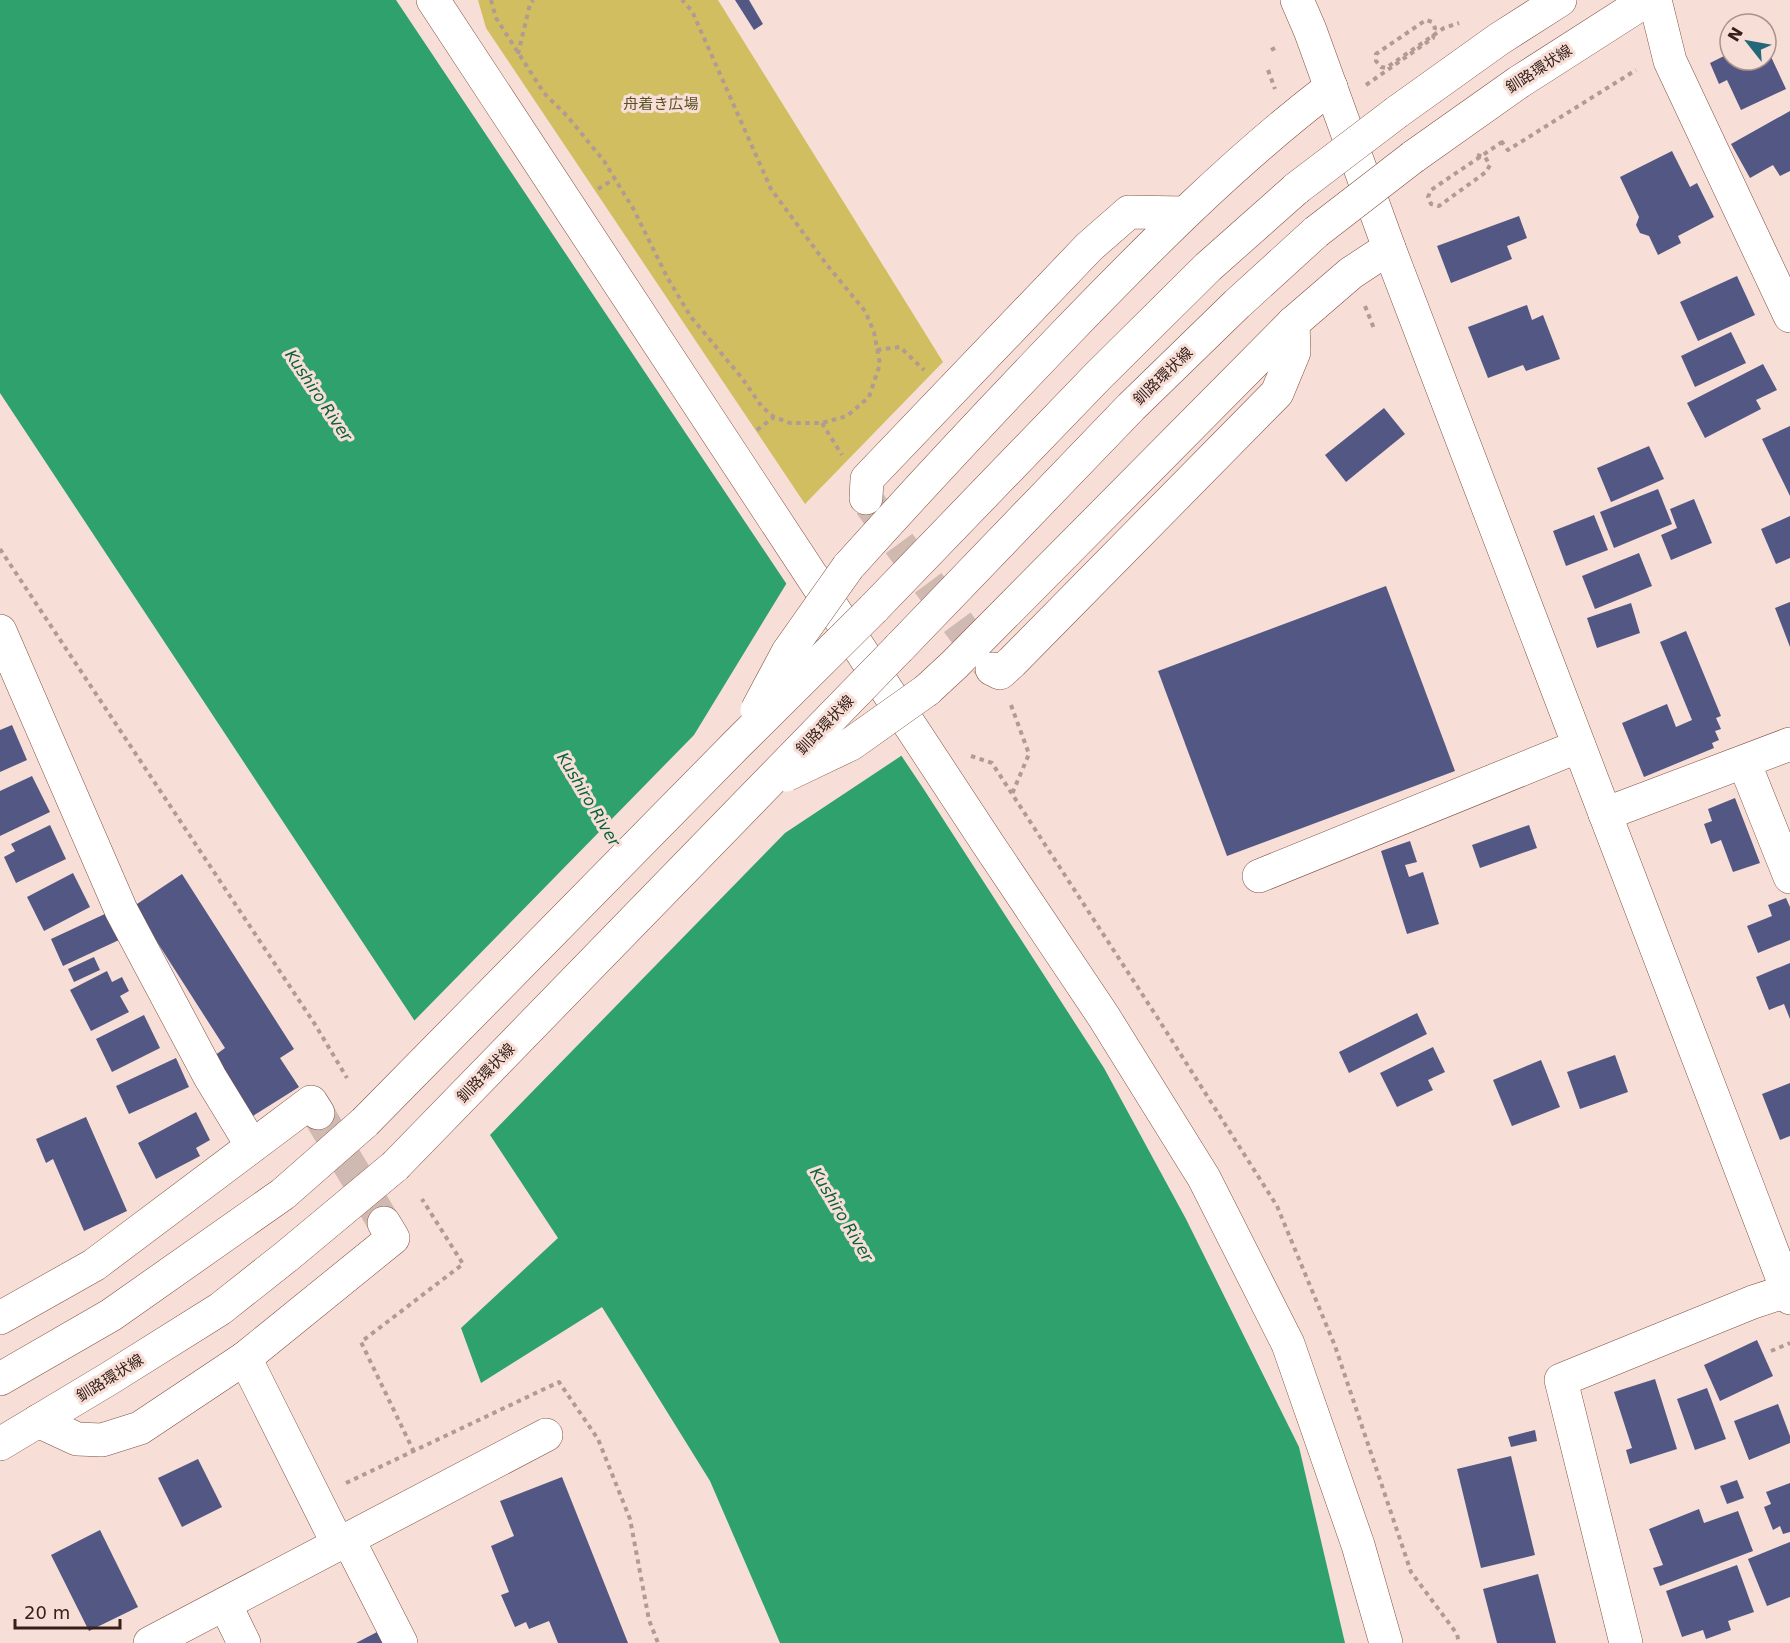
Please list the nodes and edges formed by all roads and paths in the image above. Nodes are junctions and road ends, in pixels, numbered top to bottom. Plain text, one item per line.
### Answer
1 (433, 0) edge
2 (490, 0) edge
3 (533, 0) edge
4 (682, 0) edge
5 (1297, 0) edge
6 (1560, 0) edge
7 (1647, 0) edge
8 (1655, 0) edge
9 (451, 14) edge
10 (1444, 28) dead end
11 (518, 55) junction
12 (1638, 69) dead end
13 (1345, 88) junction
14 (1497, 137) dead end
15 (1502, 142) junction
16 (1477, 155) dead end
17 (615, 179) junction
18 (598, 190) dead end
19 (1184, 213) junction
20 (1389, 248) junction
21 (1790, 316) edge
22 (1293, 323) junction
23 (877, 350) junction
24 (927, 373) dead end
25 (774, 417) junction
26 (822, 423) junction
27 (756, 431) dead end
28 (844, 458) dead end
29 (866, 498) dead end
30 (0, 549) edge
31 (0, 631) edge
32 (996, 671) joint
33 (738, 743) junction
34 (1790, 744) edge
35 (1579, 746) junction
36 (1744, 762) junction
37 (768, 783) junction
38 (1012, 794) dead end
39 (1605, 814) junction
40 (1259, 876) dead end
41 (1790, 877) edge
42 (347, 1078) dead end
43 (314, 1108) dead end
44 (252, 1146) junction
45 (422, 1199) dead end
46 (384, 1223) tunnel mouth
47 (1789, 1293) edge
48 (0, 1318) edge
49 (1790, 1343) edge
50 (1771, 1351) dead end
51 (245, 1358) junction
52 (0, 1380) edge
53 (38, 1421) junction
54 (546, 1435) dead end
55 (0, 1444) edge
56 (414, 1452) dead end
57 (343, 1541) junction
58 (225, 1604) junction
59 (1383, 1630) edge
60 (150, 1643) edge
61 (244, 1643) edge
62 (401, 1643) edge
63 (1408, 1643) edge
64 (1626, 1643) edge

1 - 9 street
2 - 11 path
3 - 11 path
4 - 23 path
5 - 13 street
6 - 33 street, bridge
7 - 37 street, 釧路環状線, bridge
8 - 21 street
9 - 59 street
10 - 13 path
11 - 17 path
12 - 15 path
13 - 19 street
13 - 20 street
14 - 15 path
15 - 16 path
17 - 18 path
17 - 25 path
19 - 29 street
19 - 33 street, bridge
20 - 22 street
20 - 35 street
22 - 32 street
22 - 37 street, bridge
23 - 24 path
23 - 26 path
25 - 26 path
25 - 27 path
26 - 28 path
30 - 42 path
31 - 44 street
32 - 38 path
33 - 52 street, bridge
34 - 36 street
35 - 39 street
35 - 40 street
36 - 39 street
36 - 41 street
37 - 53 street, 釧路環状線, bridge
39 - 47 street
43 - 44 street
44 - 48 street
45 - 56 path
46 - 51 street
47 - 64 street
49 - 50 path
51 - 53 street
51 - 57 street
53 - 55 street, 釧路環状線
54 - 57 street
57 - 58 street
57 - 62 street
58 - 60 street
58 - 61 street
59 - 63 street

